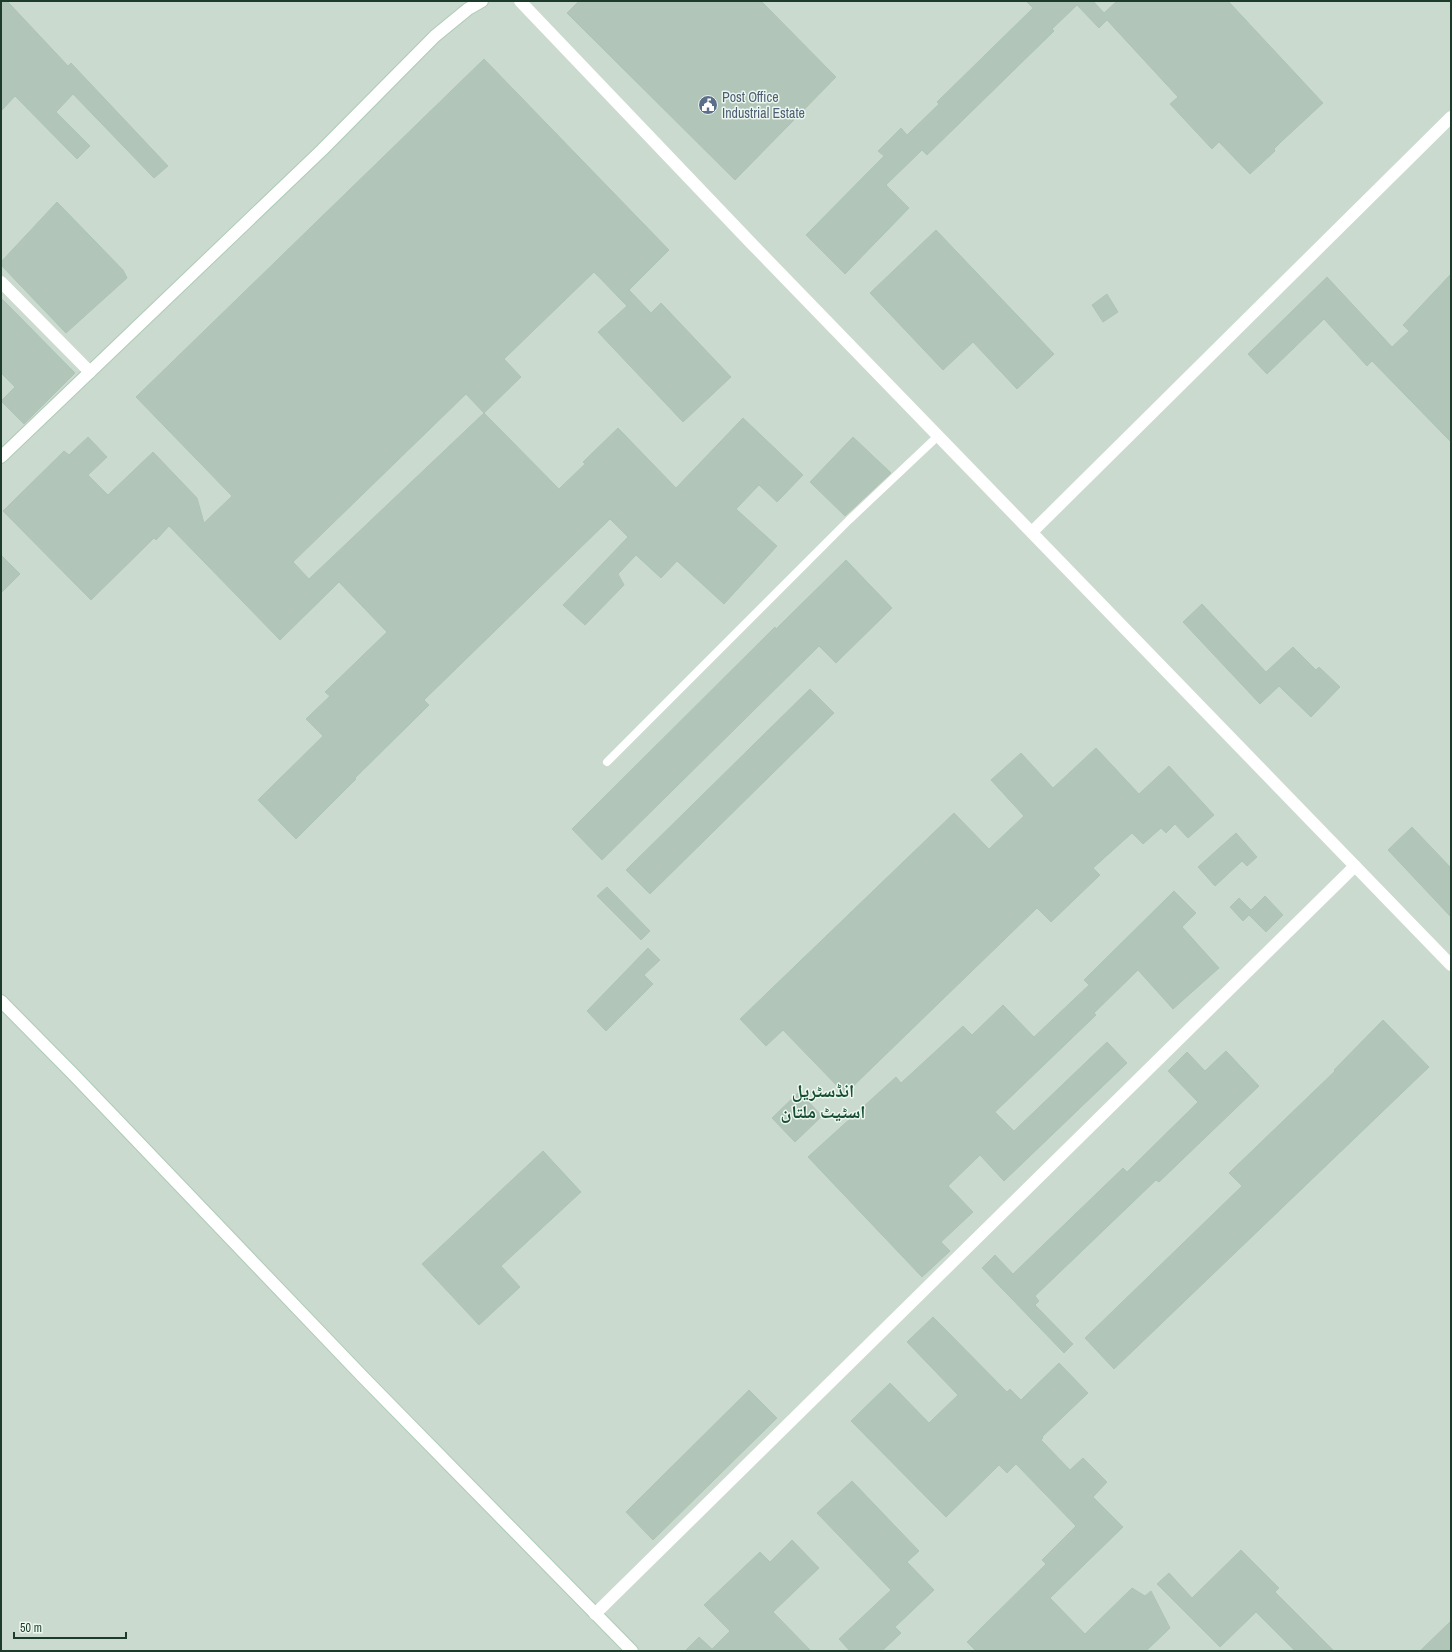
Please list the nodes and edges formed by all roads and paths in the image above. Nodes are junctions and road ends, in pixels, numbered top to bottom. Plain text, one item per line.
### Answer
1 (482, 1) edge
2 (520, 1) edge
3 (1451, 117) edge
4 (1, 282) edge
5 (90, 372) junction
6 (938, 436) junction
7 (1, 457) edge
8 (1032, 532) junction
9 (608, 762) dead end
10 (1355, 866) junction
11 (1451, 965) edge
12 (1, 1001) edge
13 (596, 1614) junction
14 (632, 1651) edge

1 - 5 street
2 - 6 street
3 - 8 street
4 - 5 street
5 - 7 street
6 - 8 street
6 - 9 lane
8 - 10 street
10 - 11 street
10 - 13 street
12 - 13 street
13 - 14 street

